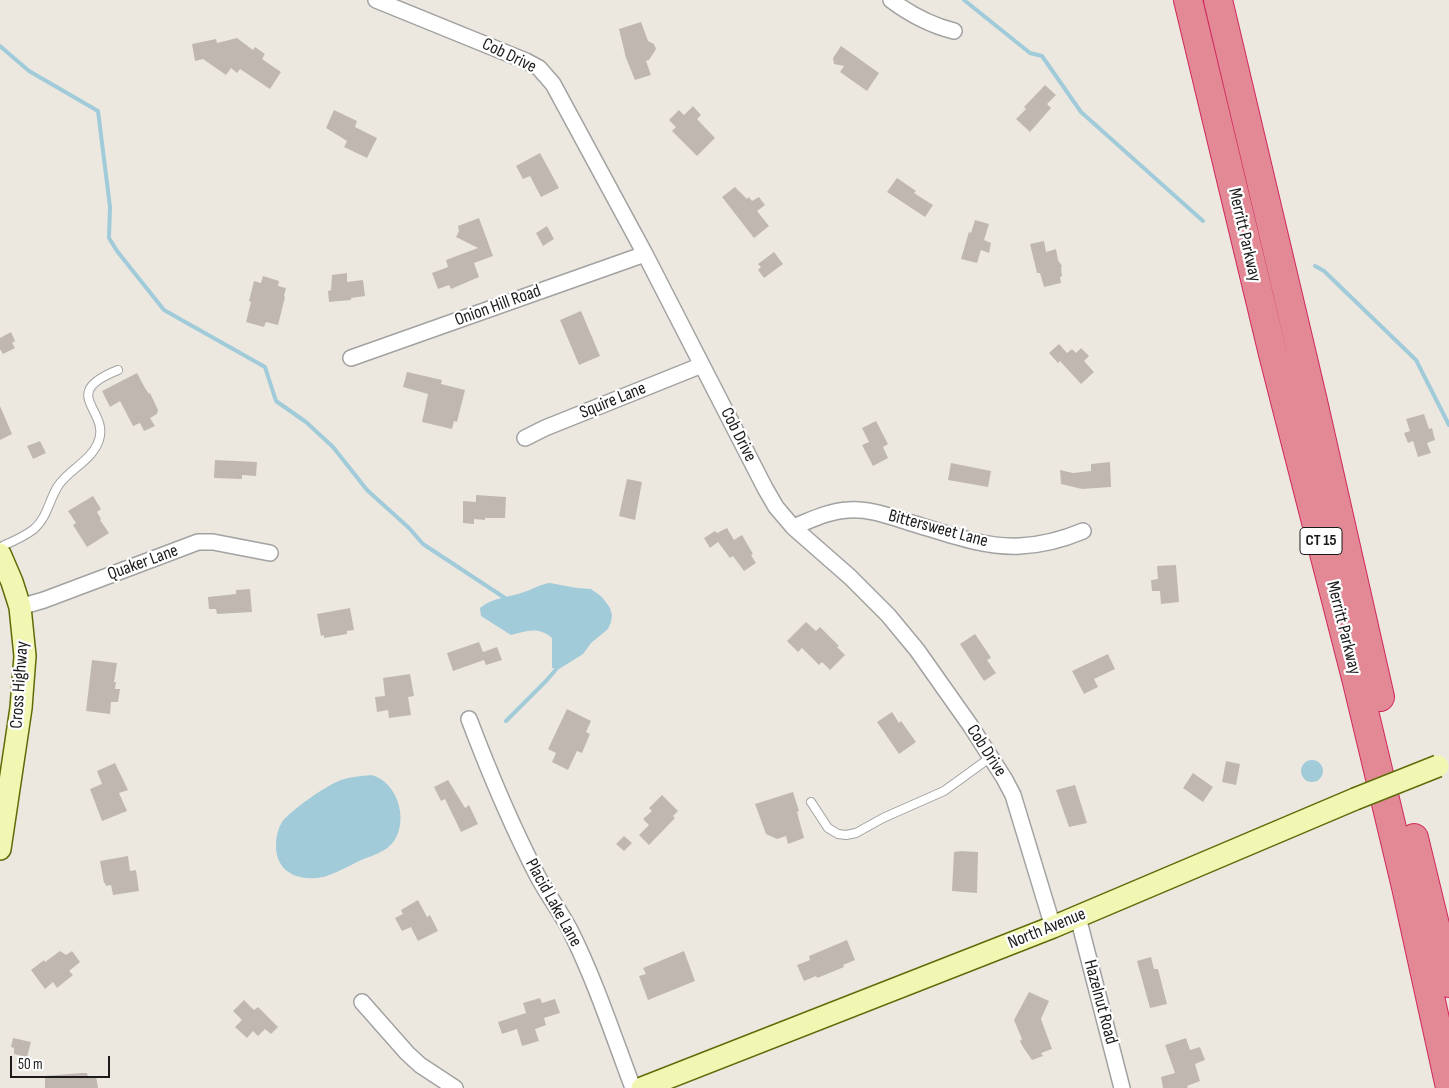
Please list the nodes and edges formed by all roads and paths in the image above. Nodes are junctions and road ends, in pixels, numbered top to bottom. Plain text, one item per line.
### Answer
1 (376, 0) edge
2 (891, 0) edge
3 (1188, 0) edge
4 (1218, 0) edge
5 (954, 31) dead end
6 (645, 254) junction
7 (351, 358) dead end
8 (702, 365) junction
9 (118, 370) dead end
10 (525, 438) dead end
11 (793, 527) junction
12 (1083, 531) dead end
13 (0, 547) edge
14 (270, 553) dead end
15 (0, 554) edge
16 (20, 607) junction
17 (469, 719) dead end
18 (991, 757) junction
19 (1443, 763) edge
20 (6, 771) edge
21 (811, 802) dead end
22 (0, 849) edge
23 (1078, 917) junction
24 (1053, 927) junction
25 (1449, 983) edge
26 (362, 1002) dead end
27 (1449, 1083) edge
28 (1120, 1087) edge
29 (455, 1088) edge
30 (633, 1088) edge
31 (642, 1088) edge

1 - 6 street, Cob Drive
2 - 5 street
3 - 27 highway, Merritt Parkway / CT 15
4 - 25 highway, Merritt Parkway / CT 15
6 - 7 street, Onion Hill Road
6 - 8 street, Cob Drive
8 - 10 street, Squire Lane
8 - 11 street, Cob Drive
9 - 13 lane
11 - 12 street, Bittersweet Lane
11 - 18 street, Cob Drive
14 - 16 street, Quaker Lane
15 - 16 street, Cross Highway
16 - 20 street, Cross Highway
17 - 30 street, Placid Lake Lane
18 - 21 lane
18 - 24 street, Cob Drive
19 - 23 street, North Avenue, bridge
20 - 22 street, Cross Highway
23 - 24 street, North Avenue
23 - 28 street, Hazelnut Road
24 - 31 street, North Avenue
26 - 29 street

